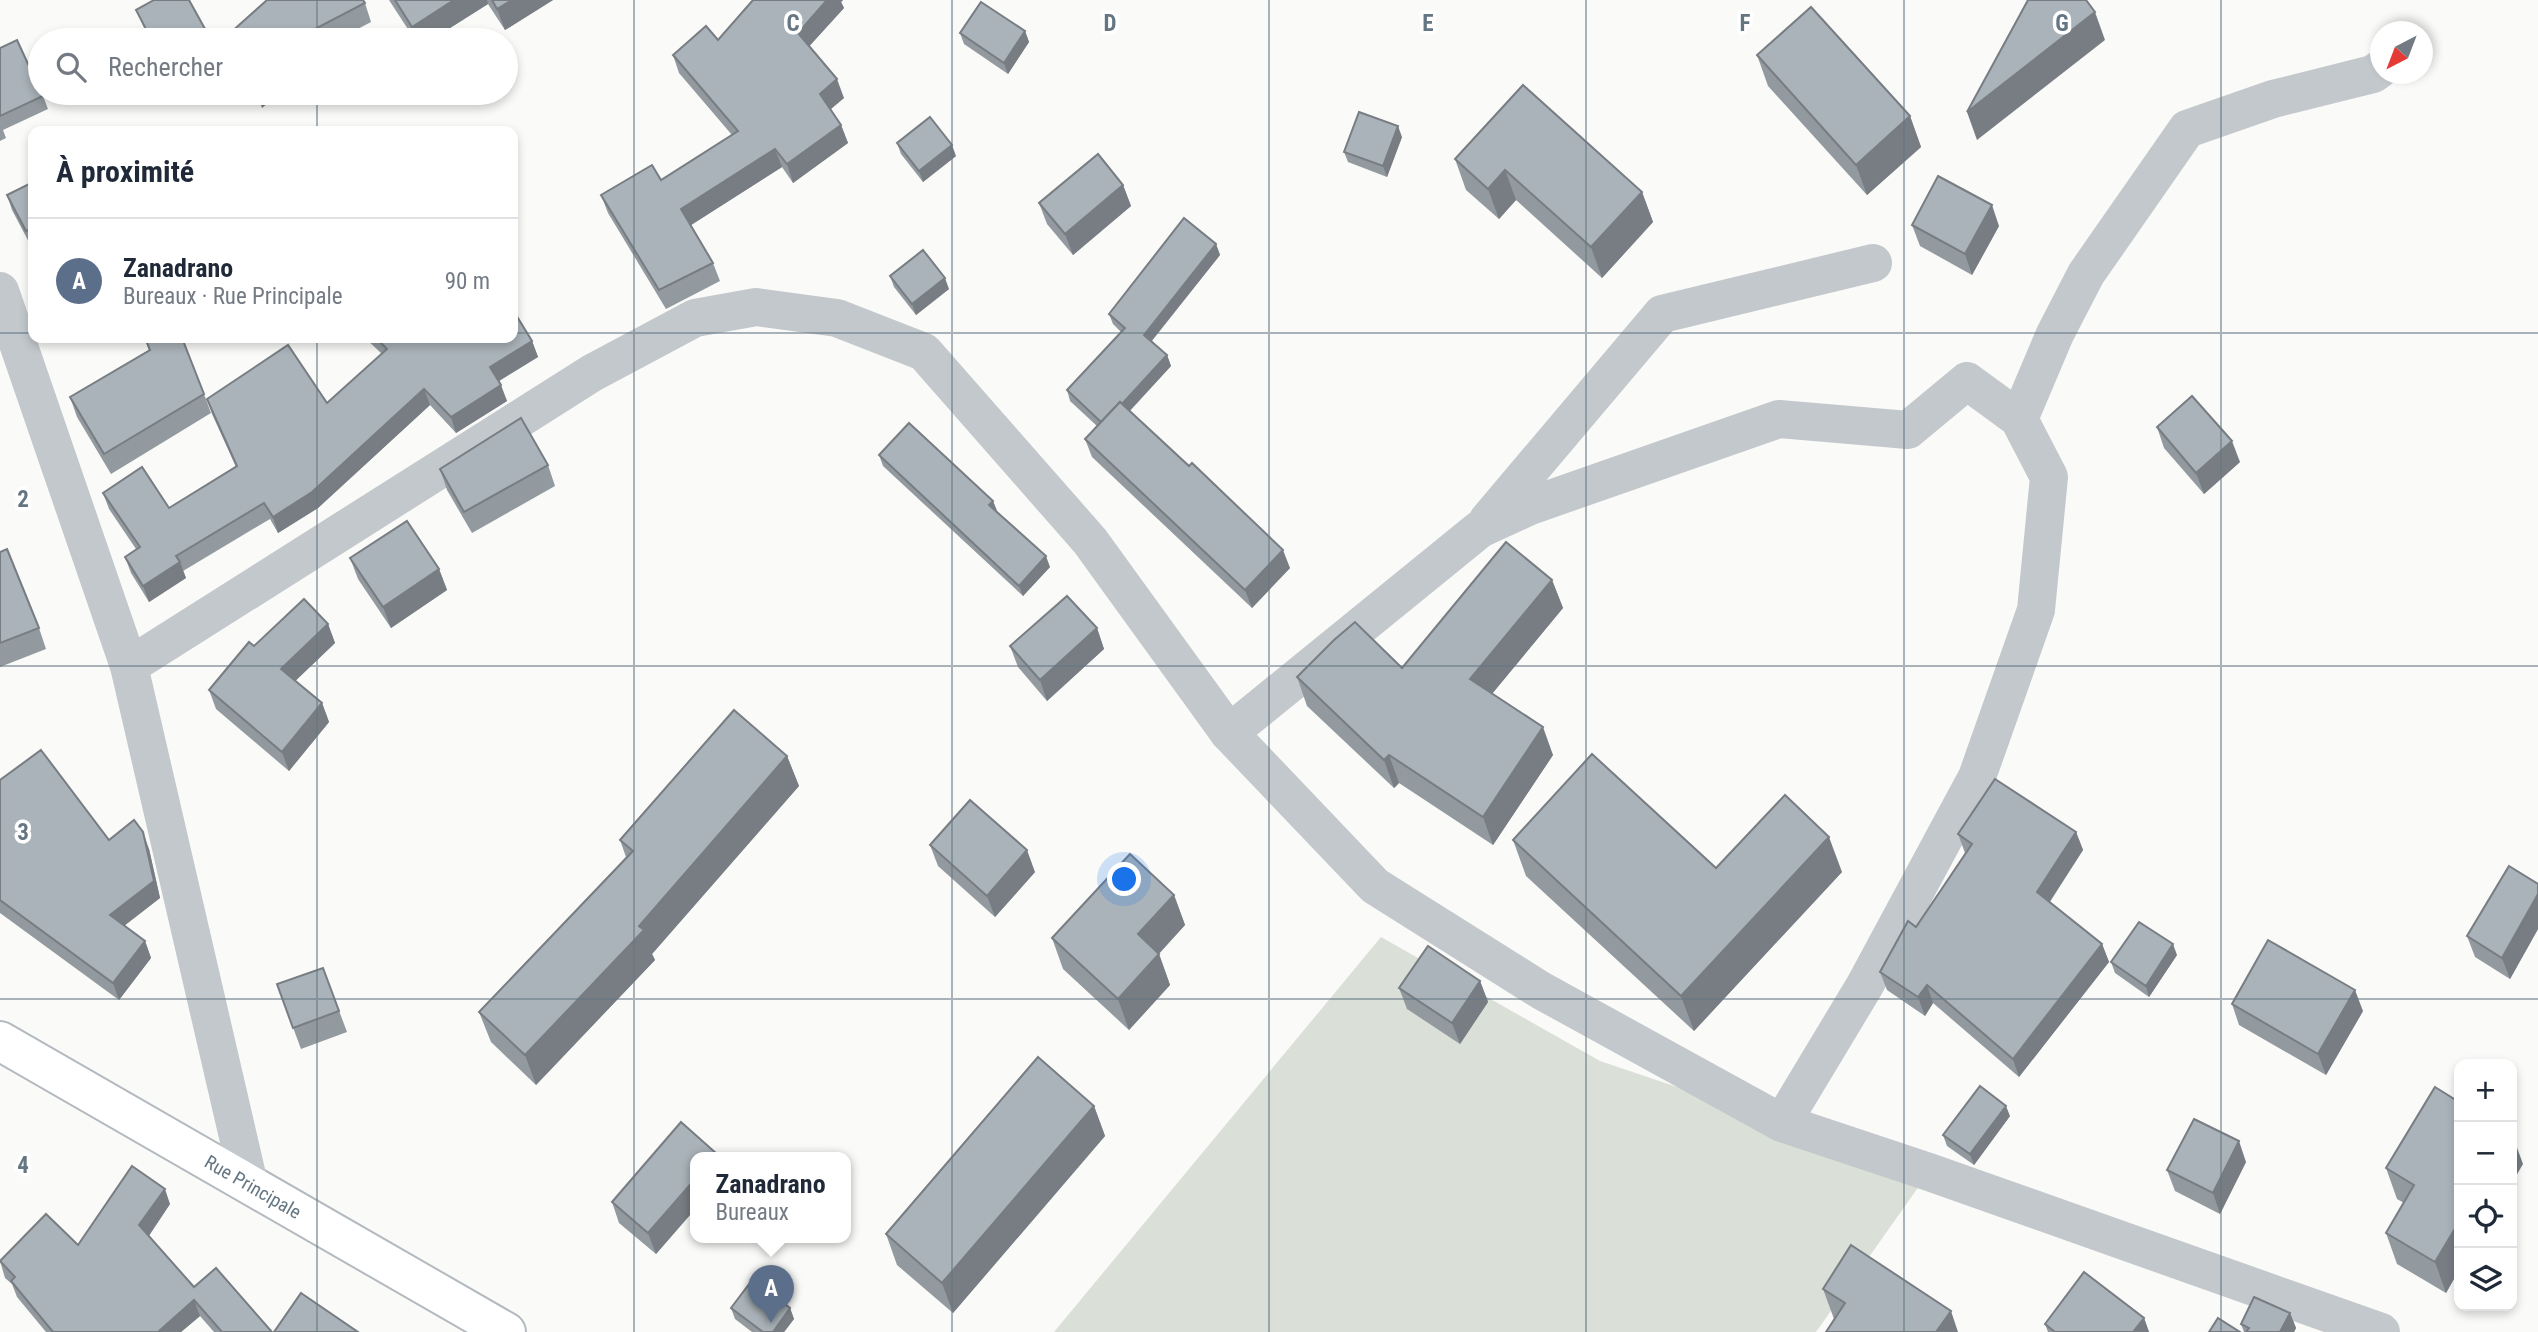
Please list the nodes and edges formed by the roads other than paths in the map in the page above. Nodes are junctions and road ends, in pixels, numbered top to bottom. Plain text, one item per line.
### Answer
1 (2370, 75) edge
2 (1873, 263) dead end
3 (0, 291) edge
4 (2019, 419) junction
5 (1480, 529) junction
6 (129, 666) junction
7 (1229, 733) junction
8 (0, 1041) edge
9 (1782, 1123) junction
10 (249, 1184) junction
11 (2368, 1330) edge
12 (506, 1332) edge

1 - 4 street
2 - 5 street
3 - 6 street
4 - 5 street
4 - 9 street
5 - 7 street
6 - 7 street
6 - 10 street
7 - 9 street
8 - 10 main road, Rue Principale
9 - 11 street
10 - 12 main road, Rue Principale

